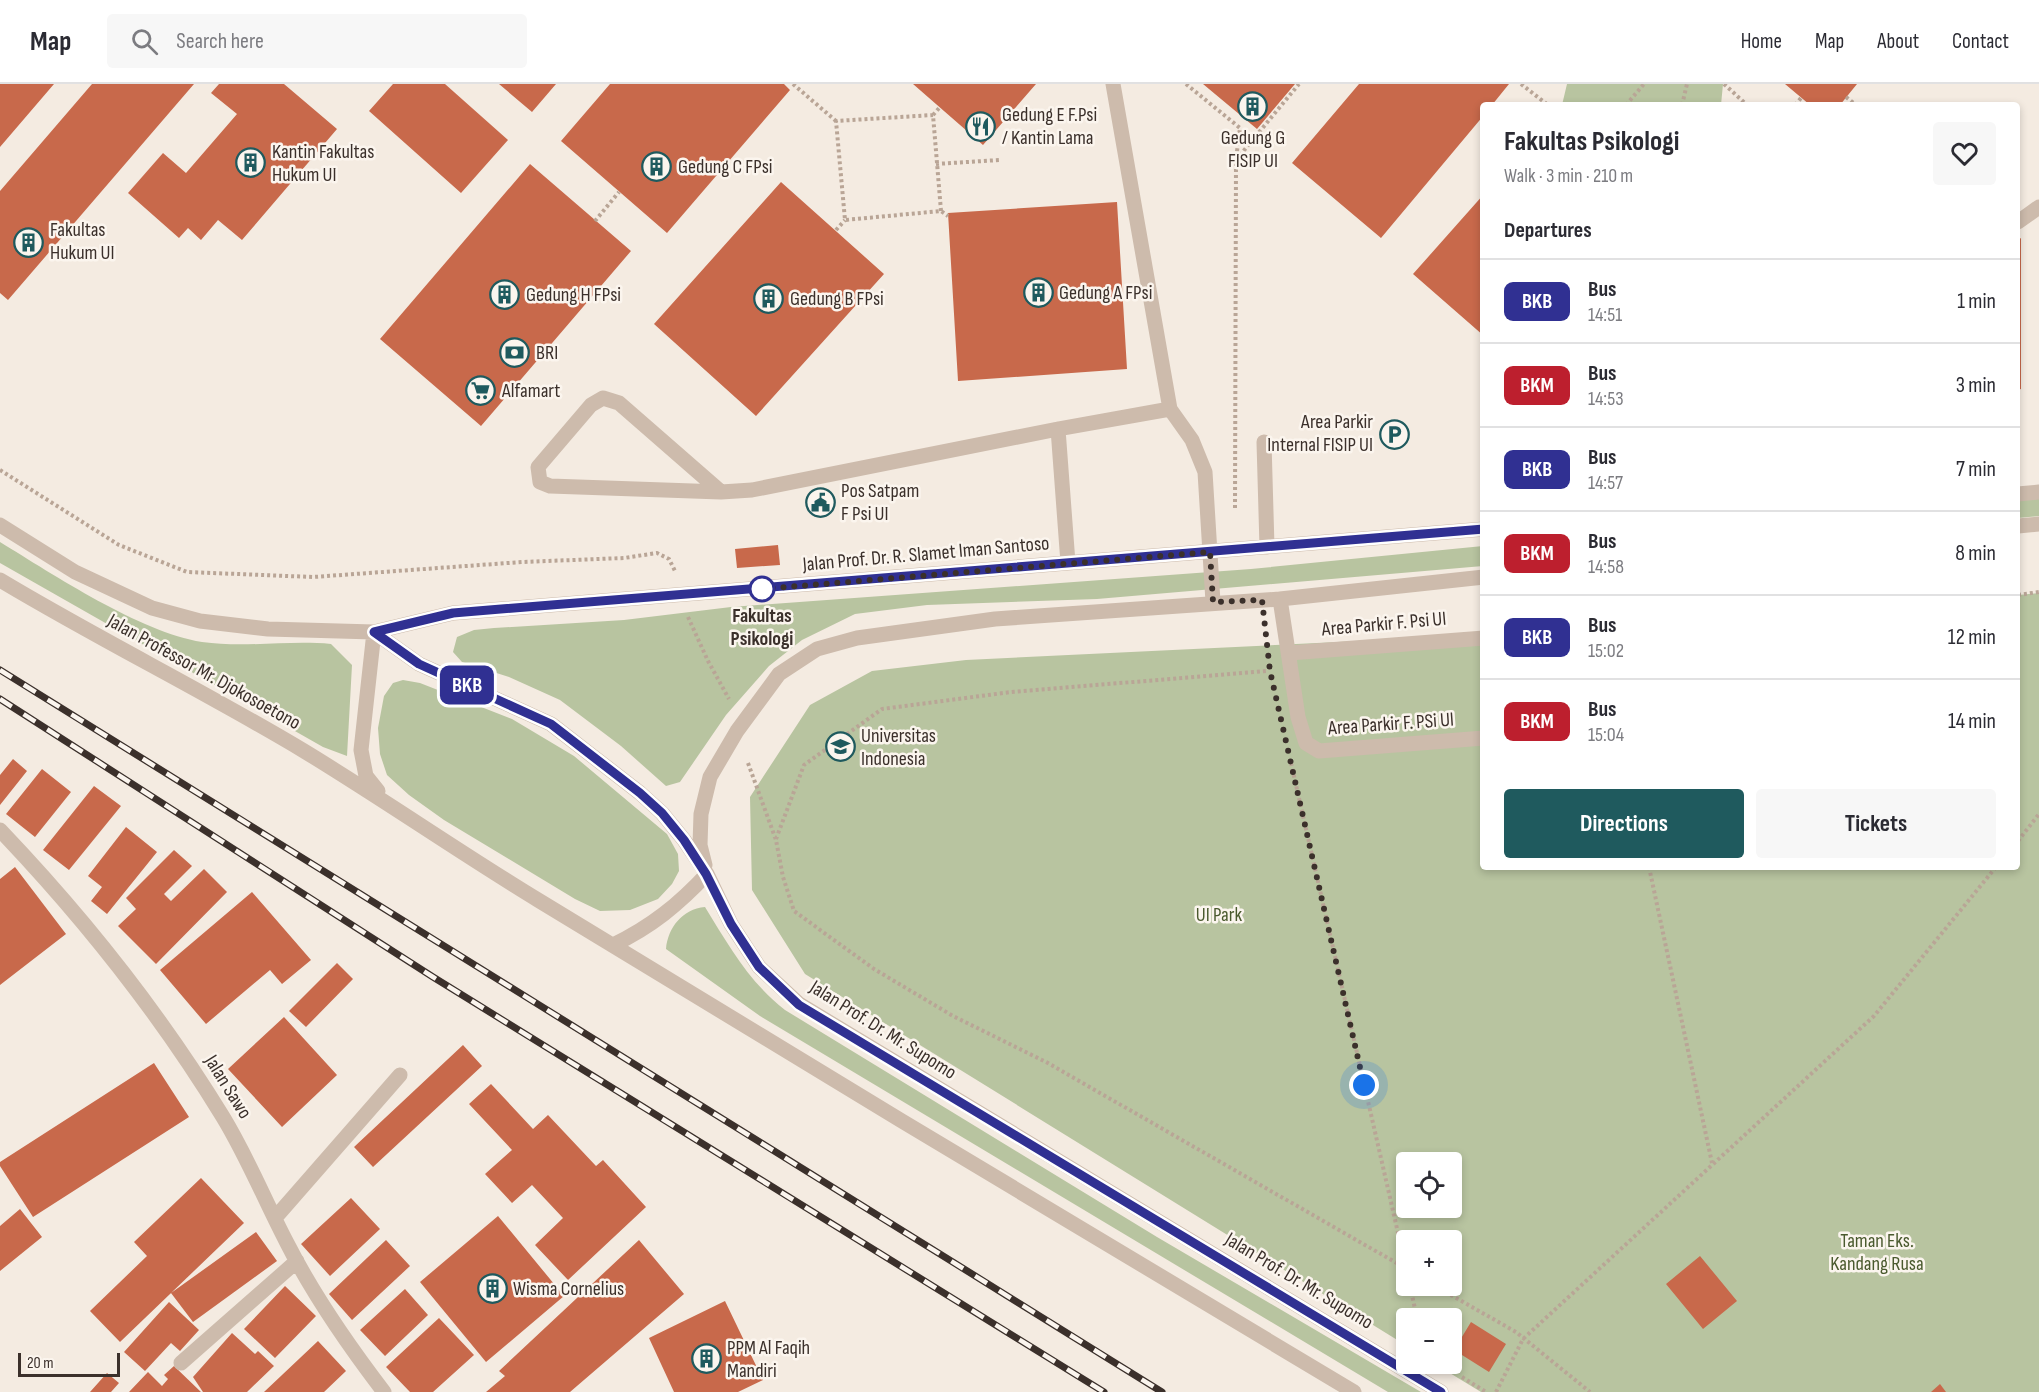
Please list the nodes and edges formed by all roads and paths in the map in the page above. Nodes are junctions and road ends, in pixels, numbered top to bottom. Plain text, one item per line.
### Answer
1 (793, 84) edge
2 (1113, 84) edge
3 (1186, 84) edge
4 (1299, 84) edge
5 (1521, 84) edge
6 (1644, 84) edge
7 (1687, 84) edge
8 (1724, 84) edge
9 (1846, 97) dead end
10 (1801, 98) dead end
11 (1544, 102) edge
12 (1629, 102) edge
13 (1683, 102) edge
14 (1744, 102) edge
15 (1797, 102) edge
16 (1852, 102) edge
17 (940, 107) dead end
18 (933, 115) junction
19 (836, 121) junction
20 (999, 160) dead end
21 (1236, 160) junction
22 (936, 164) junction
23 (620, 192) dead end
24 (2039, 207) edge
25 (940, 211) junction
26 (948, 216) dead end
27 (595, 220) dead end
28 (845, 220) junction
29 (2020, 221) edge
30 (836, 230) dead end
31 (1170, 410) junction
32 (1058, 429) junction
33 (1264, 442) dead end
34 (720, 492) junction
35 (2039, 492) edge
36 (2020, 494) edge
37 (2039, 524) edge
38 (0, 525) edge
39 (2020, 526) edge
40 (1480, 529) edge
41 (1266, 547) junction
42 (1235, 550) junction
43 (1210, 552) junction
44 (1068, 563) junction
45 (1480, 577) edge
46 (0, 580) edge
47 (2039, 592) edge
48 (2020, 595) edge
49 (1280, 599) junction
50 (1213, 602) junction
51 (374, 632) junction
52 (1480, 638) edge
53 (1289, 653) junction
54 (1268, 659) dead end
55 (1480, 738) edge
56 (1288, 752) dead end
57 (386, 801) junction
58 (2039, 814) edge
59 (0, 830) edge
60 (2020, 838) edge
61 (776, 840) dead end
62 (1650, 870) edge
63 (1994, 870) edge
64 (706, 874) junction
65 (613, 945) junction
66 (400, 1075) dead end
67 (1712, 1163) junction
68 (275, 1218) junction
69 (1397, 1230) edge
70 (297, 1261) junction
71 (1453, 1296) edge
72 (1523, 1339) junction
73 (181, 1363) dead end
74 (384, 1392) edge
75 (1354, 1392) edge
76 (1441, 1392) edge
77 (1496, 1392) edge
78 (1590, 1392) edge

1 - 19 path
2 - 31 street
3 - 21 path
4 - 21 path
5 - 11 path
6 - 12 path
7 - 13 path
8 - 14 path
9 - 16 path
10 - 15 path
17 - 18 path
18 - 19 path
18 - 22 path
19 - 28 path
20 - 22 path
21 - 42 path
22 - 25 path
23 - 27 path
24 - 29 street
25 - 26 path
25 - 28 path
28 - 30 path
31 - 32 street
31 - 43 street
32 - 34 street
32 - 44 street
33 - 41 street
34 - 34 street
35 - 36 street
37 - 39 street
38 - 51 street, Jalan Professor Mr. Djokosoetono
40 - 41 street, Jalan Prof. Dr. R. Slamet Iman Santoso
41 - 42 street, Jalan Prof. Dr. R. Slamet Iman Santoso
42 - 43 street, Jalan Prof. Dr. R. Slamet Iman Santoso
43 - 44 street, Jalan Prof. Dr. R. Slamet Iman Santoso
43 - 50 street
44 - 51 street, Jalan Prof. Dr. R. Slamet Iman Santoso
45 - 49 street
46 - 57 street, Jalan Professor Mr. Djokosoetono
47 - 48 path
49 - 50 street
49 - 53 street, Area Parkir F. PSi UI
50 - 64 street
51 - 57 street
51 - 64 street, Jalan Prof. Dr. Mr. Supomo
52 - 53 street, Area Parkir F. Psi UI
53 - 55 street, Area Parkir F. PSi UI
54 - 61 path
56 - 69 path
57 - 65 street
58 - 60 path
59 - 68 street, Jalan Sawo
62 - 67 path
63 - 67 path
64 - 65 street
64 - 76 street, Jalan Prof. Dr. Mr. Supomo
65 - 75 street
66 - 68 street
67 - 72 path
68 - 70 street, Jalan Sawo
70 - 73 street
70 - 74 street, Jalan Sawo
71 - 72 path
72 - 77 path
72 - 78 path

